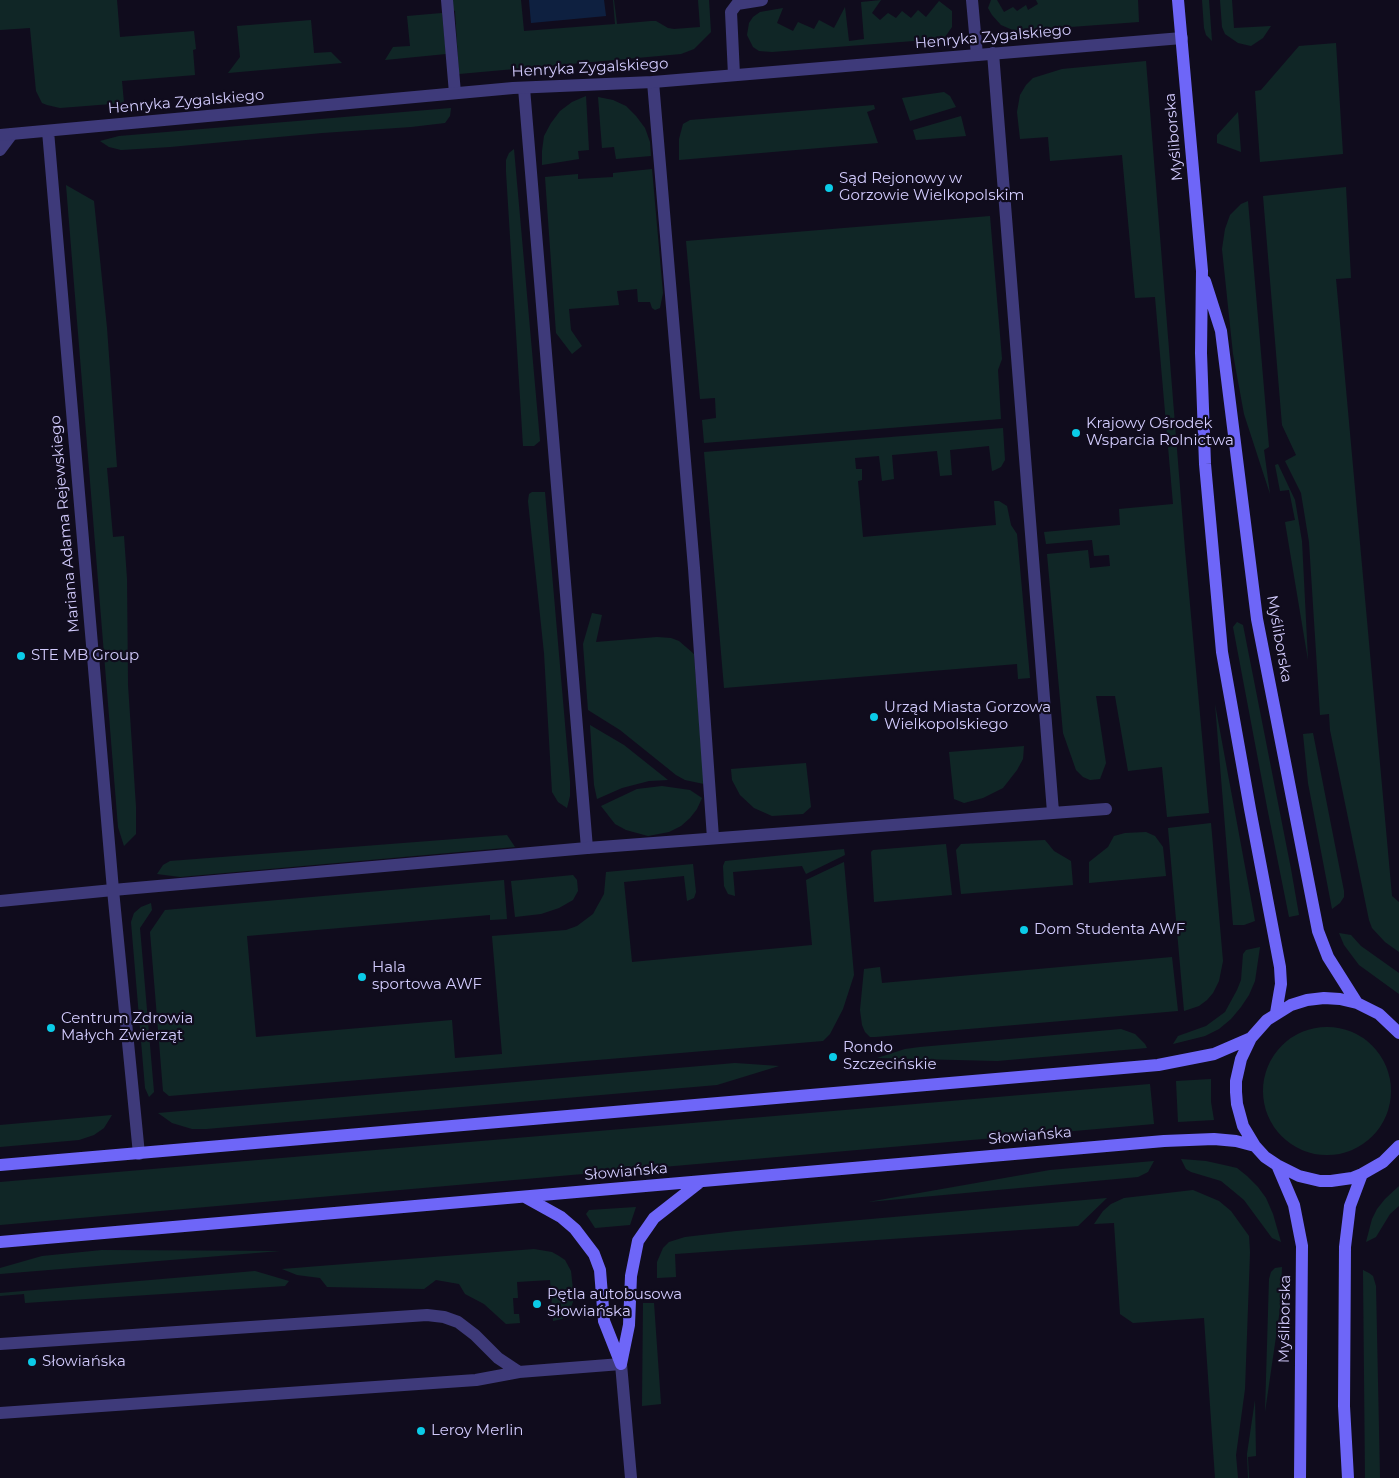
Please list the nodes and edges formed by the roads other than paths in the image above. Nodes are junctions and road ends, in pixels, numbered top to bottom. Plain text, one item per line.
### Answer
1 (447, 0) edge
2 (728, 0) edge
3 (762, 0) edge
4 (972, 0) edge
5 (1178, 0) edge
6 (730, 19) junction
7 (1182, 38) junction
8 (993, 53) junction
9 (977, 55) junction
10 (734, 75) junction
11 (652, 82) junction
12 (524, 88) junction
13 (455, 93) junction
14 (48, 131) junction
15 (6, 135) edge
16 (0, 150) edge
17 (1202, 271) junction
18 (1106, 809) dead end
19 (1053, 812) junction
20 (712, 838) junction
21 (588, 848) junction
22 (112, 890) junction
23 (0, 901) edge
24 (1357, 1003) junction
25 (1276, 1013) junction
26 (1399, 1032) edge
27 (1251, 1038) junction
28 (1255, 1146) junction
29 (1399, 1146) edge
30 (139, 1154) junction
31 (0, 1165) edge
32 (1277, 1166) junction
33 (1362, 1174) junction
34 (700, 1182) junction
35 (525, 1197) junction
36 (0, 1242) edge
37 (0, 1344) edge
38 (620, 1364) junction
39 (519, 1372) junction
40 (0, 1414) edge
41 (631, 1478) edge
42 (1300, 1478) edge
43 (1348, 1478) edge

1 - 13 street
2 - 6 street
3 - 6 street
4 - 9 street
5 - 7 main road, Myśliborska
6 - 10 street
7 - 8 street, Henryka Zygalskiego
7 - 17 main road, Myśliborska
8 - 9 street, Henryka Zygalskiego
8 - 19 street
9 - 10 street, Henryka Zygalskiego
10 - 11 street, Henryka Zygalskiego
11 - 12 street, Henryka Zygalskiego
11 - 20 street
12 - 13 street, Henryka Zygalskiego
12 - 21 street
13 - 14 street, Henryka Zygalskiego
14 - 15 street, Henryka Zygalskiego
14 - 22 street, Mariana Adama Rejewskiego
15 - 16 street
17 - 24 main road, Myśliborska
17 - 25 main road, Myśliborska
18 - 19 street
19 - 20 street
20 - 21 street
21 - 22 street
22 - 23 street
22 - 30 street, Mariana Adama Rejewskiego
24 - 25 main road
24 - 26 main road
25 - 27 main road
27 - 28 main road
27 - 30 main road
28 - 32 main road
28 - 34 main road, Słowiańska
29 - 33 main road
30 - 31 main road
32 - 33 main road
32 - 42 main road, Myśliborska
33 - 43 main road
34 - 35 main road, Słowiańska
34 - 38 main road
35 - 36 main road, Słowiańska
35 - 38 main road
37 - 39 street
38 - 39 street
38 - 41 street
39 - 40 street

